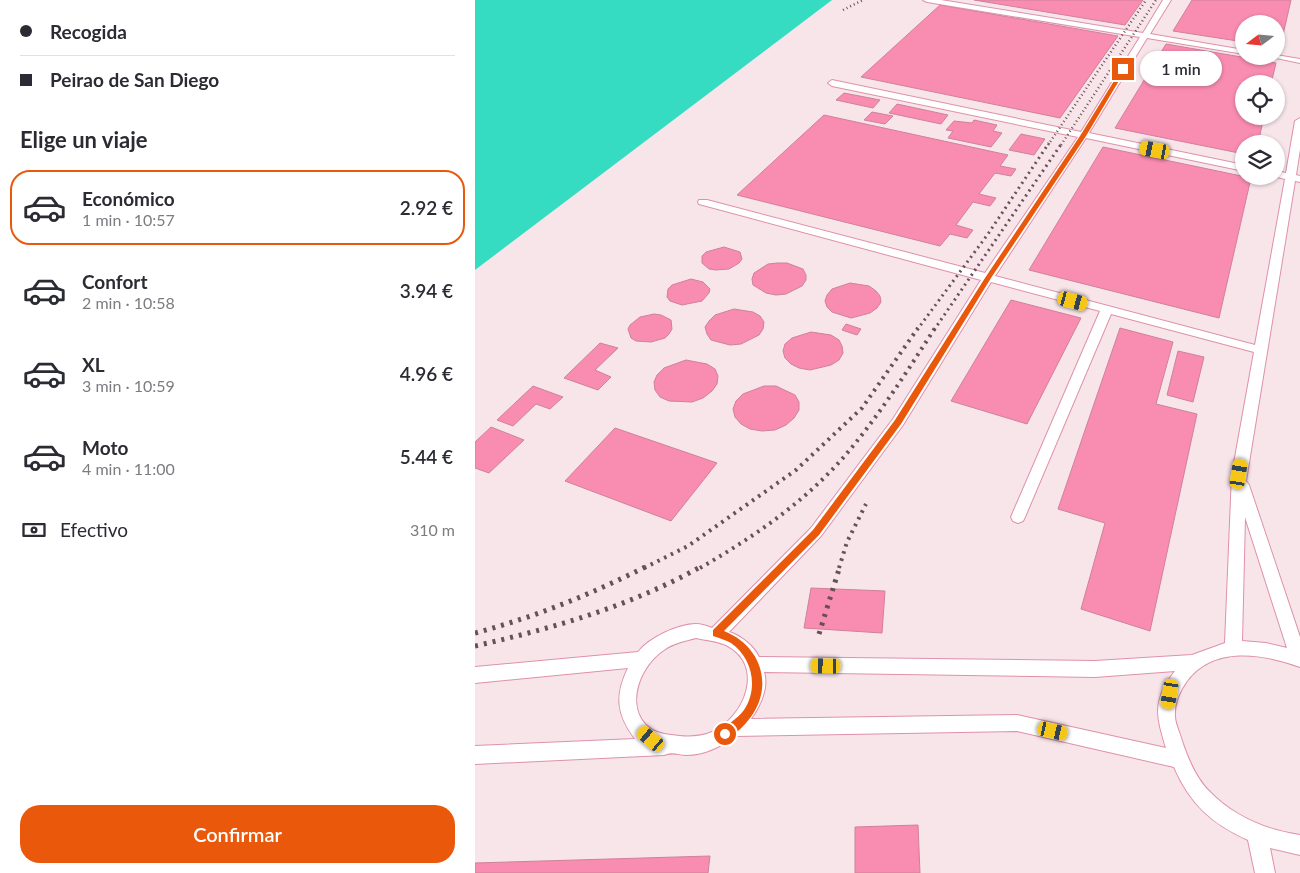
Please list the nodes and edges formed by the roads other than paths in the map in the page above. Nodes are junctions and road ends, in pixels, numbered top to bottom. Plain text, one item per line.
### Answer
1 (927, 0) edge
2 (1167, 0) edge
3 (1143, 36) junction
4 (1235, 51) edge
5 (1285, 58) edge
6 (1300, 61) edge
7 (832, 83) dead end
8 (1300, 121) edge
9 (1083, 136) junction
10 (1235, 166) edge
11 (1296, 178) edge
12 (703, 202) dead end
13 (988, 278) junction
14 (1107, 310) junction
15 (1260, 350) junction
16 (1239, 474) junction
17 (1018, 517) dead end
18 (717, 633) junction
19 (1233, 648) junction
20 (641, 660) junction
21 (1299, 660) edge
22 (1193, 662) junction
23 (754, 664) junction
24 (475, 675) edge
25 (734, 728) junction
26 (669, 746) junction
27 (475, 755) edge
28 (1178, 759) junction
29 (1257, 834) junction
30 (1300, 845) edge
31 (1265, 873) edge

1 - 3 lane
2 - 3 lane
3 - 4 lane
3 - 9 lane
5 - 6 lane
7 - 9 lane
8 - 11 lane
9 - 10 lane
9 - 13 lane
11 - 15 lane
12 - 13 lane
13 - 14 lane
13 - 18 lane
14 - 15 lane
14 - 17 lane
15 - 16 lane
16 - 19 lane
16 - 21 lane
18 - 20 lane
18 - 23 lane
19 - 21 lane
19 - 22 lane
20 - 24 lane
20 - 26 lane
22 - 23 lane
22 - 28 lane
23 - 25 lane
25 - 26 lane
25 - 28 lane
26 - 27 lane
28 - 29 lane
29 - 30 lane
29 - 31 lane

